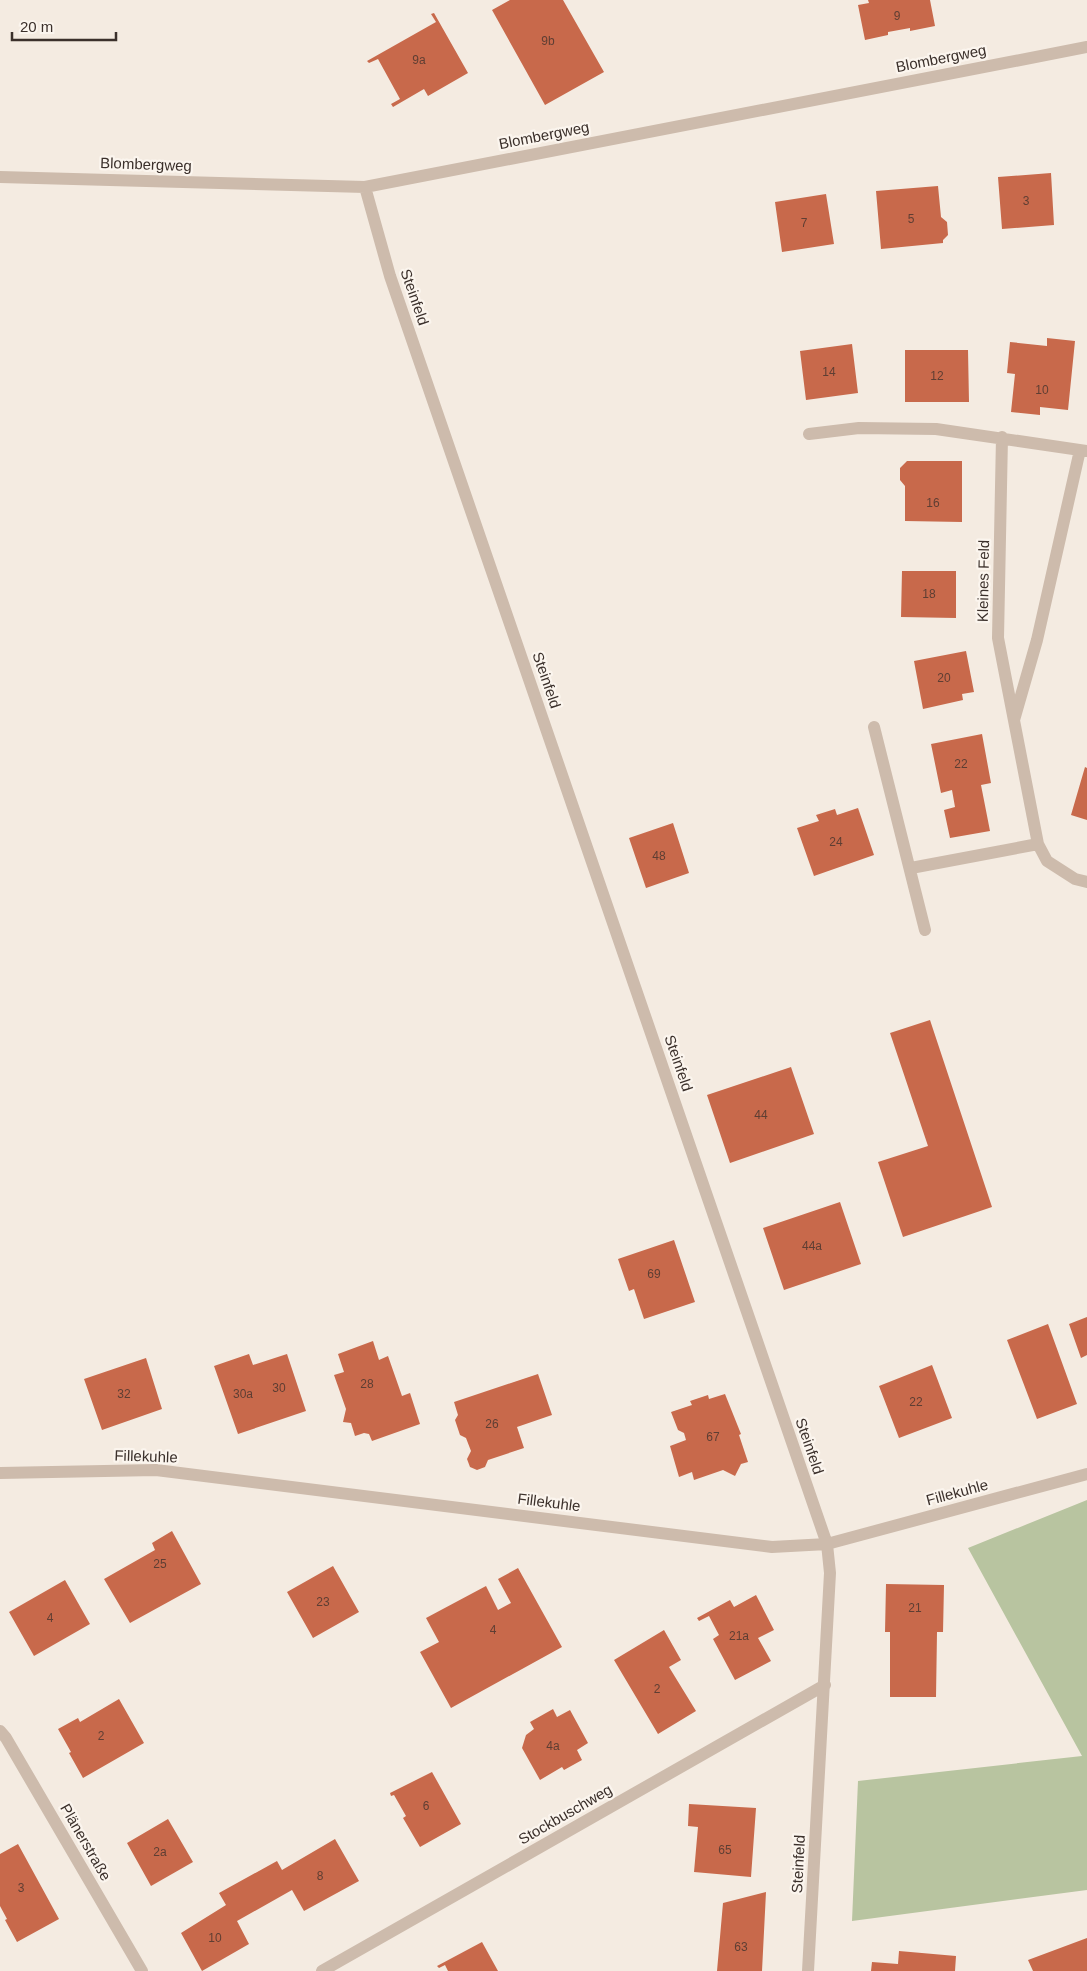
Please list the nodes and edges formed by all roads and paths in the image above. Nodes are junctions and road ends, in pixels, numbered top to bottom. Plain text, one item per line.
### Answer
1 (1087, 46) edge
2 (0, 177) edge
3 (365, 187) junction
4 (809, 434) dead end
5 (1002, 438) junction
6 (1083, 450) edge
7 (1014, 723) junction
8 (874, 727) dead end
9 (1038, 844) junction
10 (911, 868) junction
11 (1087, 882) edge
12 (925, 930) dead end
13 (0, 1473) edge
14 (1087, 1474) edge
15 (827, 1544) junction
16 (825, 1685) junction
17 (0, 1731) edge
18 (142, 1971) edge
19 (322, 1971) edge
20 (808, 1971) edge

1 - 3 street, Blombergweg
2 - 3 street, Blombergweg
3 - 15 street, Steinfeld
4 - 5 street, Kleines Feld
5 - 6 street, Kleines Feld
5 - 7 street, Kleines Feld
6 - 7 street, Kleines Feld
7 - 9 street, Kleines Feld
8 - 10 street
9 - 10 street
9 - 11 street, Kleines Feld
10 - 12 street
13 - 15 street, Fillekuhle
14 - 15 street, Fillekuhle
15 - 16 street, Steinfeld
16 - 19 street, Stockbuschweg
16 - 20 street, Steinfeld
17 - 18 street, Plänerstraße

